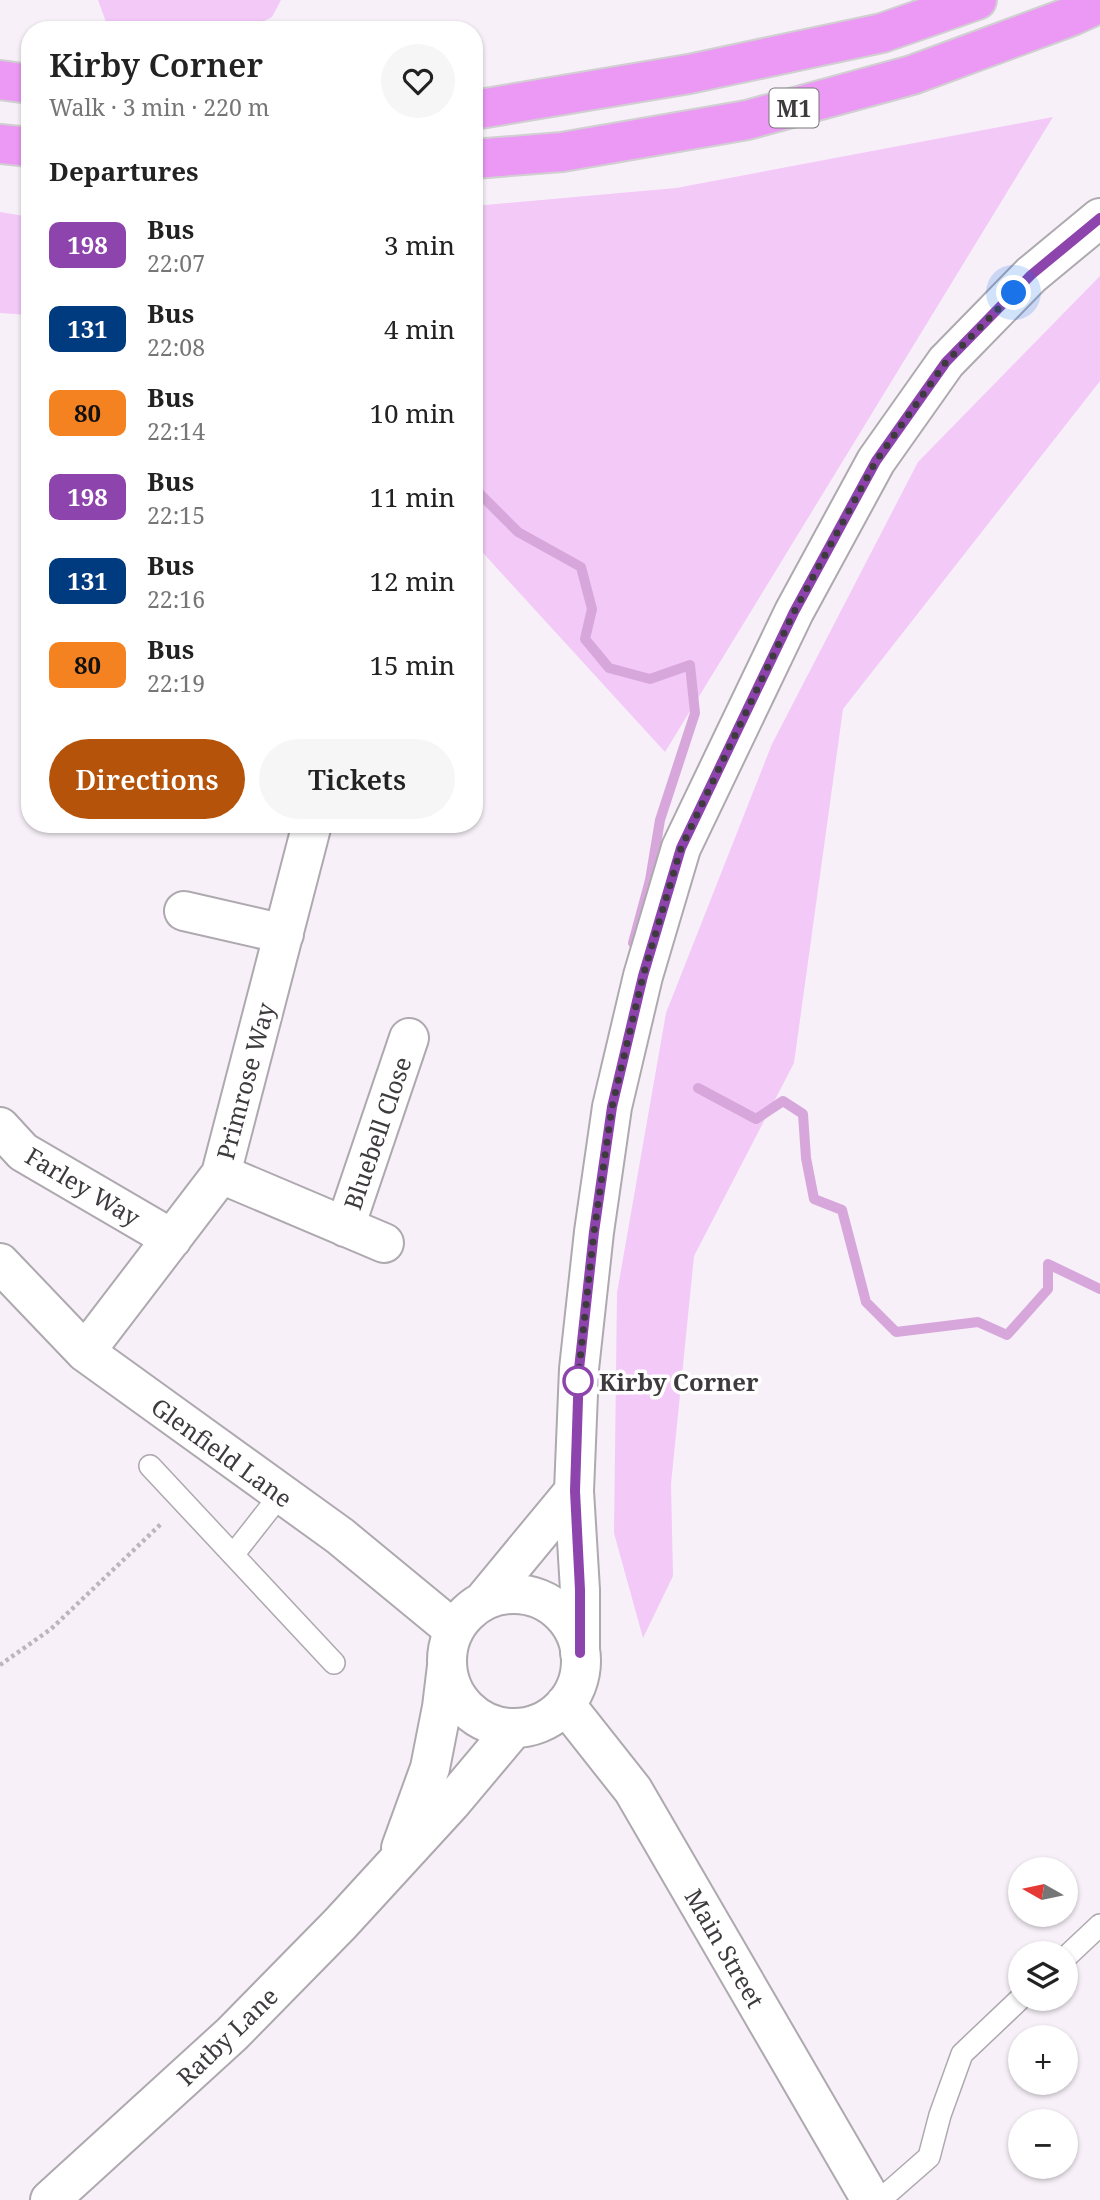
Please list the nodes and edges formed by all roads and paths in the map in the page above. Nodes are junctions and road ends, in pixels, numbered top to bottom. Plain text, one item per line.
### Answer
1 (977, 0) edge
2 (1100, 3) edge
3 (0, 80) edge
4 (21, 83) edge
5 (483, 108) edge
6 (0, 144) edge
7 (21, 146) edge
8 (483, 158) edge
9 (1100, 218) edge
10 (310, 833) edge
11 (184, 911) dead end
12 (284, 934) junction
13 (409, 1038) dead end
14 (0, 1127) edge
15 (221, 1174) junction
16 (345, 1227) junction
17 (172, 1239) junction
18 (384, 1243) dead end
19 (0, 1263) edge
20 (85, 1352) junction
21 (150, 1466) dead end
22 (575, 1491) junction
23 (281, 1494) junction
24 (184, 1502) junction
25 (233, 1555) junction
26 (484, 1600) junction
27 (451, 1648) junction
28 (580, 1653) junction
29 (334, 1663) dead end
30 (0, 1665) edge
31 (565, 1704) junction
32 (514, 1728) junction
33 (396, 1863) junction
34 (1100, 1925) edge
35 (1078, 1946) edge
36 (1008, 2010) edge
37 (51, 2200) edge
38 (871, 2200) edge
39 (880, 2200) edge

1 - 5 highway, M1
2 - 8 highway, M1
3 - 4 highway
6 - 7 highway
9 - 22 street
10 - 12 street, Primrose Way
11 - 12 street
12 - 15 street, Primrose Way
13 - 16 street, Bluebell Close
14 - 17 street, Farley Way
15 - 16 street, Bluebell Close
15 - 17 street, Primrose Way
16 - 18 street, Bluebell Close
17 - 20 street, Primrose Way
19 - 20 street, Glenfield Lane
20 - 23 street, Glenfield Lane
21 - 24 lane
22 - 26 street
22 - 28 street
23 - 25 lane
23 - 27 street, Glenfield Lane
24 - 25 lane
24 - 30 path
25 - 29 lane
26 - 27 street
26 - 28 street
27 - 32 street
27 - 33 street, Ratby Lane
28 - 31 street
31 - 32 street
31 - 38 street, Main Street
32 - 33 street, Ratby Lane
33 - 37 street, Ratby Lane
34 - 35 lane
36 - 39 lane

